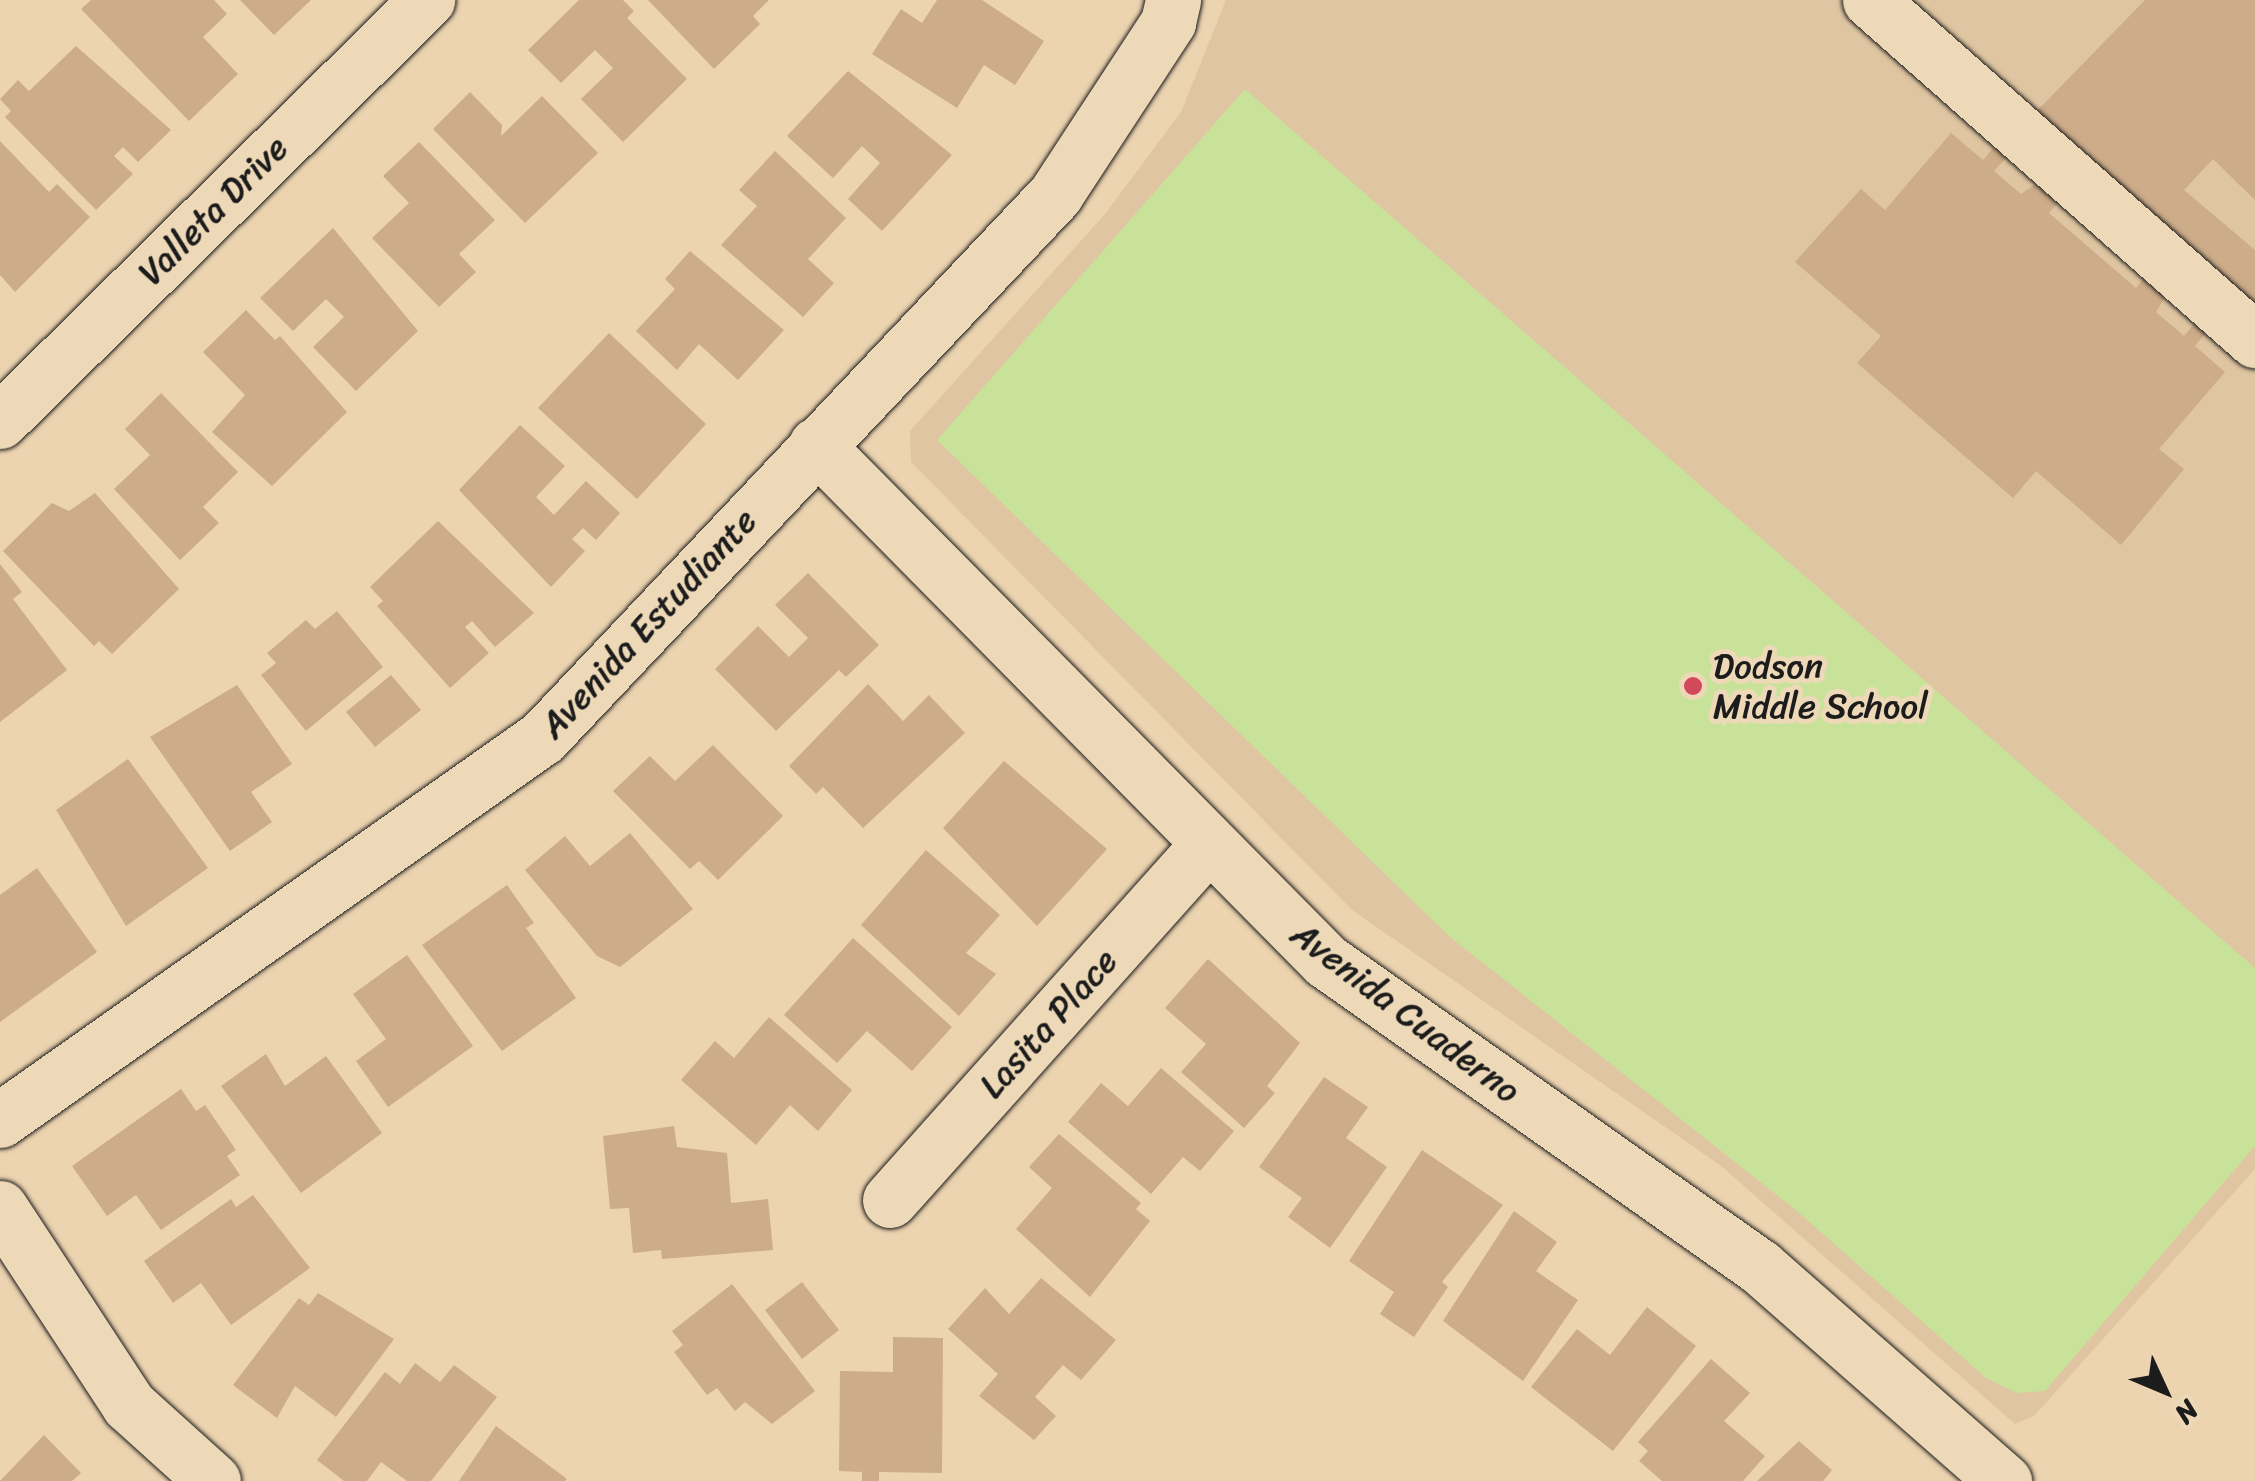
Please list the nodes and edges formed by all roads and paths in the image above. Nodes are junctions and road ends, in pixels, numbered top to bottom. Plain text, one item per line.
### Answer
1 (427, 0) edge
2 (1173, 0) edge
3 (1870, 0) edge
4 (2255, 340) edge
5 (0, 421) edge
6 (816, 444) junction
7 (1206, 846) junction
8 (0, 1120) edge
9 (890, 1200) dead end
10 (0, 1208) edge
11 (213, 1481) edge
12 (2004, 1481) edge

1 - 5 street, Valleta Drive
2 - 6 street, Avenida Estudiante
3 - 4 street
6 - 7 street, Avenida Cuaderno
6 - 8 street, Avenida Estudiante
7 - 9 street, Lasita Place
7 - 12 street, Avenida Cuaderno
10 - 11 street

